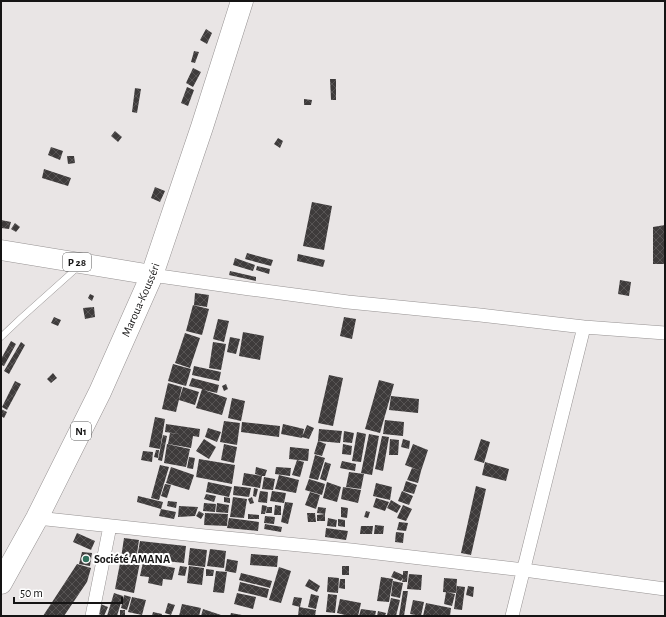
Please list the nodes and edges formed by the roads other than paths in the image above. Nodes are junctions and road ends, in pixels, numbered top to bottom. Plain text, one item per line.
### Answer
1 (242, 1) edge
2 (1, 250) edge
3 (83, 263) junction
4 (152, 275) junction
5 (584, 327) junction
6 (665, 333) edge
7 (1, 337) edge
8 (37, 518) junction
9 (110, 526) junction
10 (524, 570) junction
11 (1, 583) edge
12 (665, 589) edge
13 (92, 616) edge
14 (512, 616) edge

1 - 4 highway, Maroua-Kousséri / N1
2 - 3 main road, P 28
3 - 4 main road, P 28
3 - 7 lane
4 - 5 street
4 - 8 highway, Maroua-Kousséri / N1
5 - 6 street
5 - 10 street
8 - 9 street
8 - 11 highway, Maroua-Kousséri / N1
9 - 10 street
9 - 13 street
10 - 12 street
10 - 14 street

